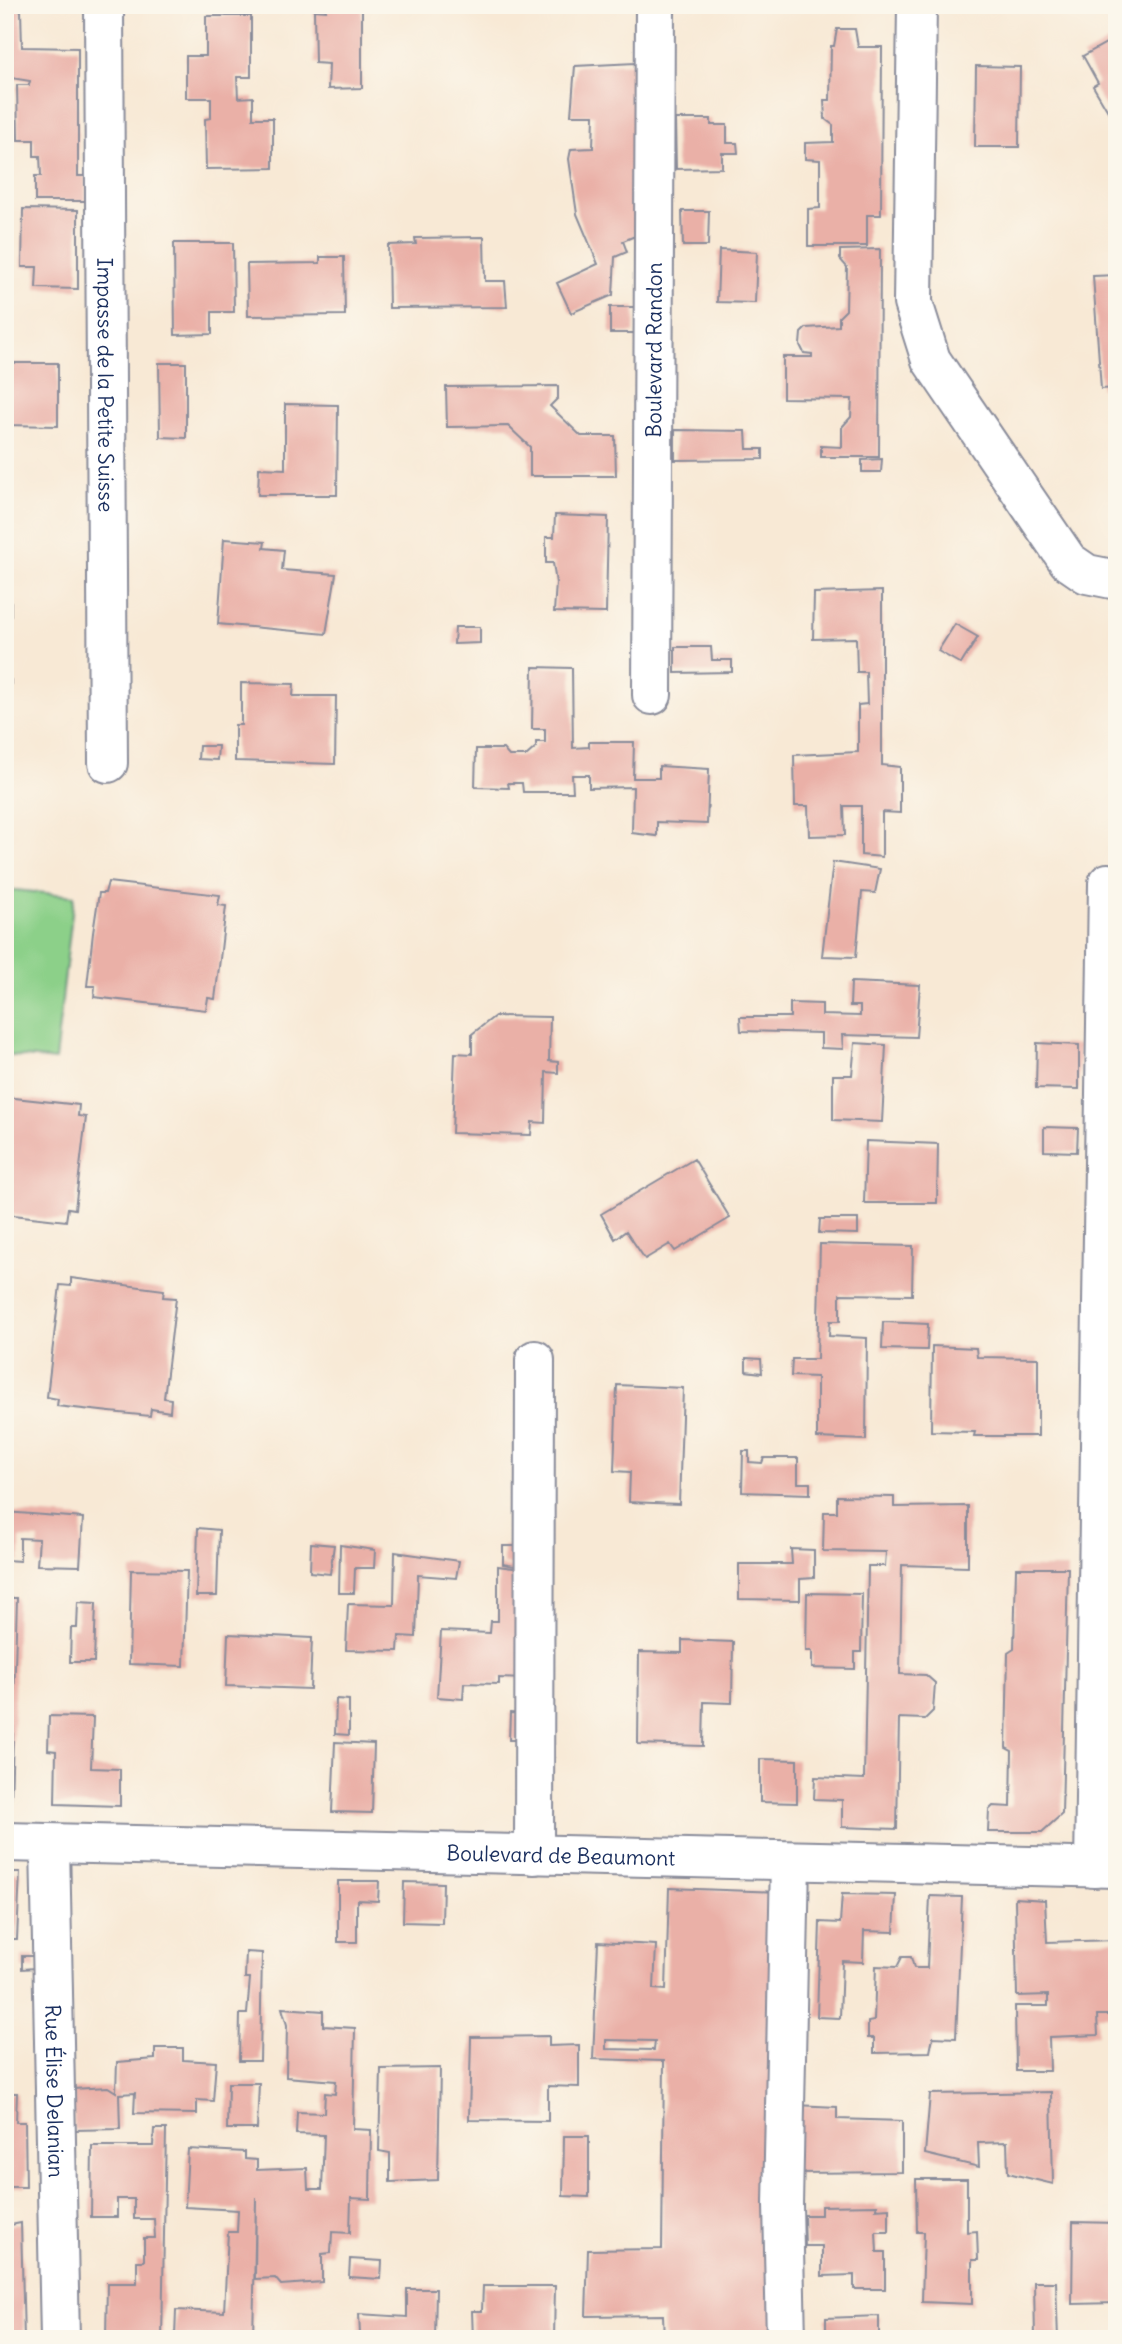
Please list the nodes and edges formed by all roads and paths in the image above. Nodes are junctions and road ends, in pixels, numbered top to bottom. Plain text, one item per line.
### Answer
1 (104, 5) edge
2 (655, 5) edge
3 (917, 5) edge
4 (1117, 580) edge
5 (652, 695) dead end
6 (108, 763) dead end
7 (1108, 883) dead end
8 (535, 1360) dead end
9 (5, 1842) edge
10 (50, 1844) junction
11 (534, 1855) junction
12 (1109, 1860) edge
13 (790, 1861) junction
14 (60, 2339) edge
15 (786, 2339) edge

1 - 6 street, Impasse de la Petite Suisse
2 - 5 street, Boulevard Randon
3 - 4 street
7 - 12 street
8 - 11 street
9 - 10 street, Boulevard de Beaumont
10 - 11 street, Boulevard de Beaumont
10 - 14 street, Rue Élise Delanian
11 - 13 street, Boulevard de Beaumont
12 - 13 street, Boulevard de Beaumont
13 - 15 street

